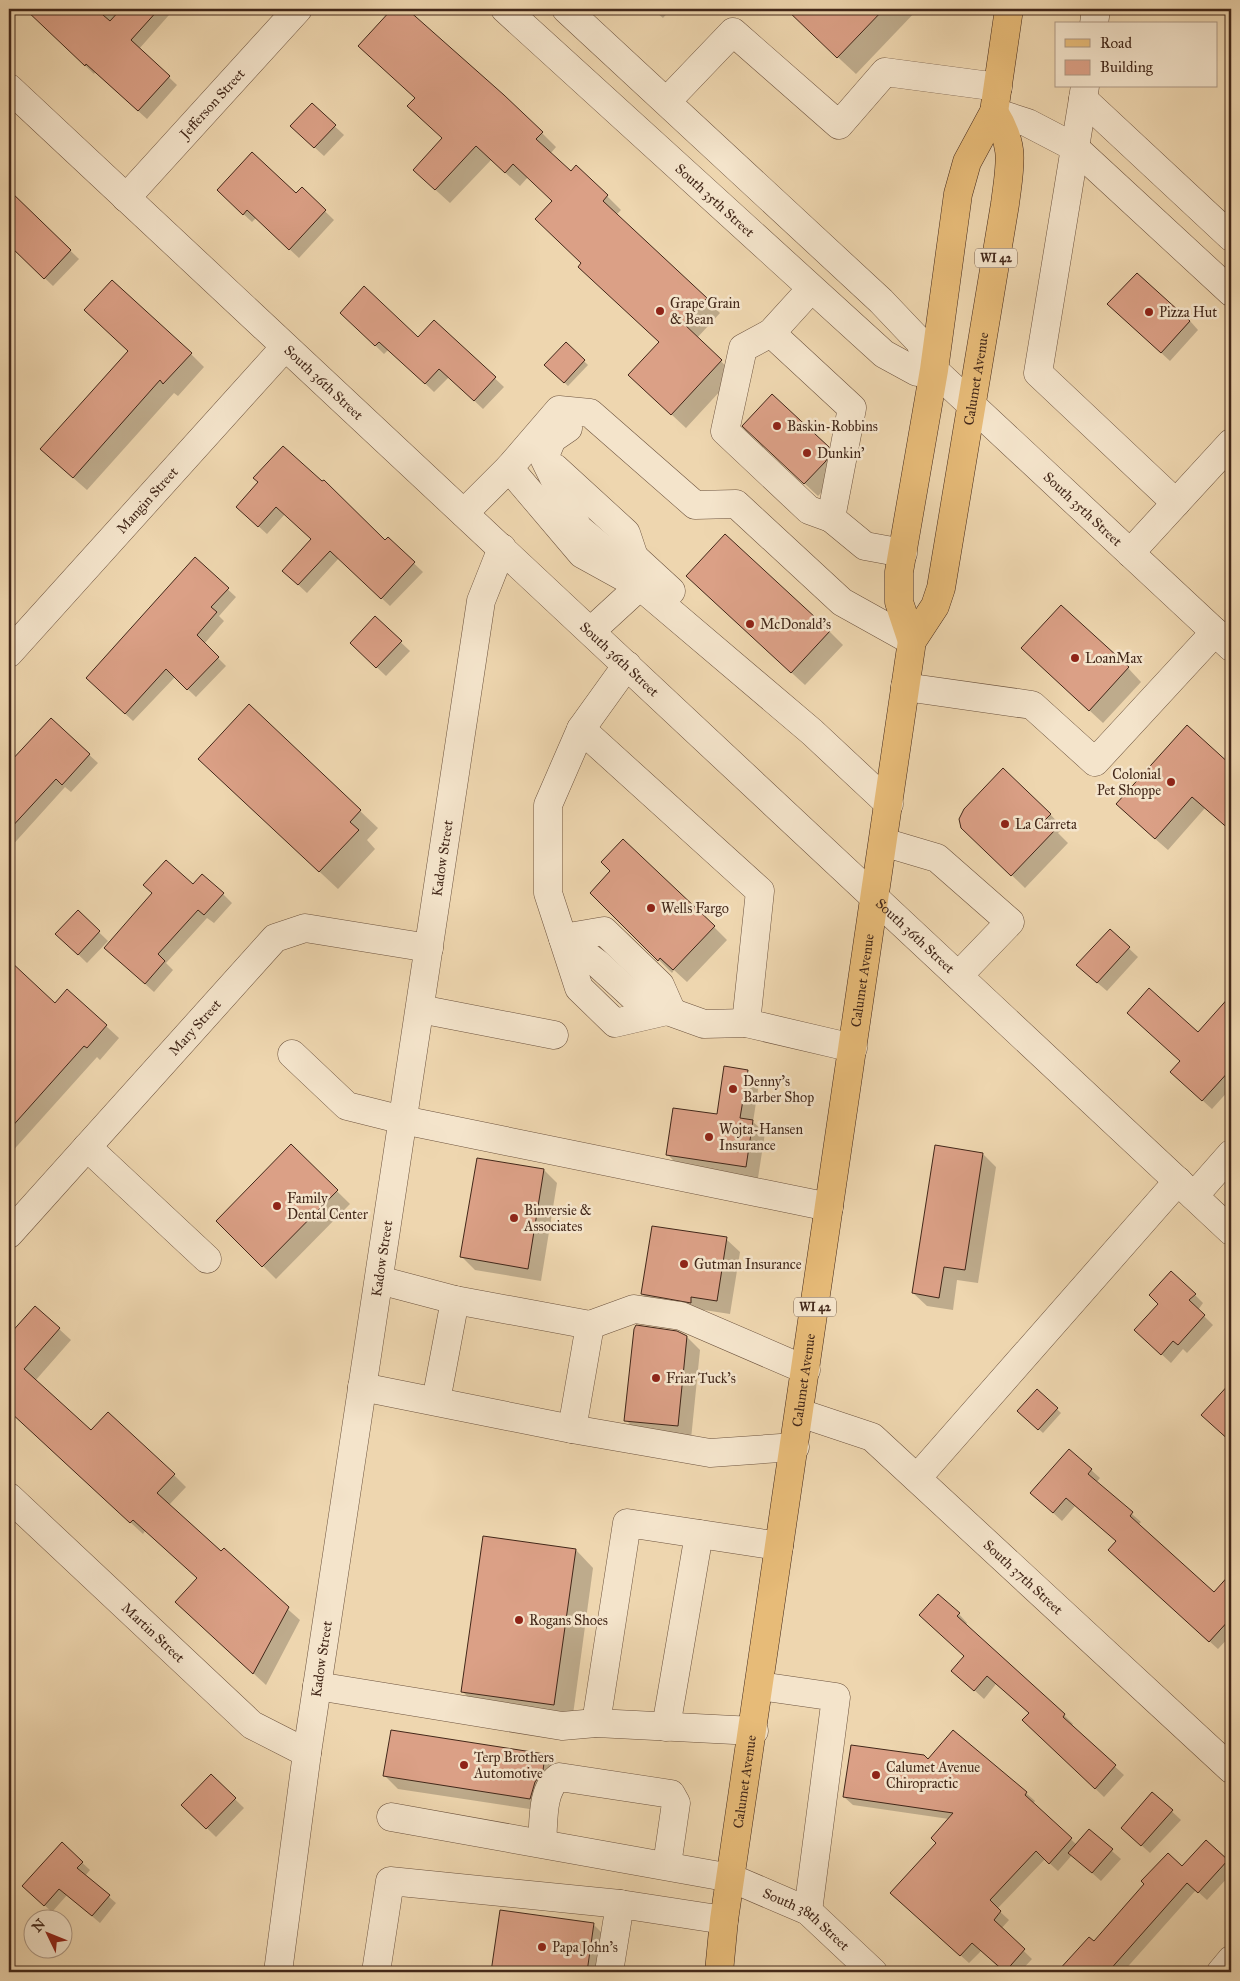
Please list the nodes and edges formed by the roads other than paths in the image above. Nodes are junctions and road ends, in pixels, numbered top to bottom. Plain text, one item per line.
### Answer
1 (298, 9) edge
2 (504, 9) edge
3 (566, 9) edge
4 (1009, 9) edge
5 (1096, 9) edge
6 (1094, 22) edge
7 (9, 88) edge
8 (1084, 93) edge
9 (996, 99) junction
10 (667, 101) junction
11 (1074, 147) junction
12 (126, 198) junction
13 (1231, 237) edge
14 (811, 289) junction
15 (1231, 292) edge
16 (771, 333) junction
17 (286, 347) junction
18 (934, 370) junction
19 (972, 406) junction
20 (590, 413) junction
21 (1231, 443) edge
22 (509, 468) junction
23 (1176, 503) junction
24 (464, 513) junction
25 (831, 518) junction
26 (502, 548) junction
27 (902, 553) junction
28 (1130, 553) junction
29 (640, 586) junction
30 (591, 631) junction
31 (1223, 640) edge
32 (912, 641) junction
33 (9, 653) edge
34 (627, 665) junction
35 (906, 687) junction
36 (580, 729) junction
37 (812, 732) junction
38 (888, 804) junction
39 (883, 842) junction
40 (875, 897) junction
41 (563, 938) junction
42 (429, 948) junction
43 (959, 975) junction
44 (420, 1009) junction
45 (671, 1010) junction
46 (746, 1023) junction
47 (554, 1035) dead end
48 (853, 1048) junction
49 (292, 1054) dead end
50 (403, 1120) junction
51 (87, 1147) junction
52 (1231, 1154) edge
53 (1186, 1189) junction
54 (829, 1207) junction
55 (1231, 1231) edge
56 (9, 1234) edge
57 (207, 1259) dead end
58 (379, 1280) junction
59 (455, 1300) junction
60 (590, 1325) junction
61 (806, 1370) junction
62 (362, 1387) junction
63 (436, 1402) junction
64 (800, 1413) junction
65 (572, 1429) junction
66 (795, 1447) junction
67 (917, 1478) junction
68 (9, 1497) edge
69 (699, 1534) junction
70 (780, 1546) junction
71 (317, 1686) junction
72 (760, 1686) junction
73 (596, 1723) junction
74 (666, 1727) junction
75 (754, 1731) junction
76 (307, 1753) junction
77 (1231, 1769) edge
78 (390, 1817) dead end
79 (542, 1843) junction
80 (666, 1865) junction
81 (731, 1878) junction
82 (620, 1904) junction
83 (808, 1911) junction
84 (724, 1920) junction
85 (1231, 1960) edge
86 (278, 1972) edge
87 (376, 1972) edge
88 (609, 1972) edge
89 (719, 1972) edge
90 (873, 1972) edge
91 (1221, 1972) edge

1 - 12 street, Jefferson Street
2 - 14 street, South 35th Street
3 - 10 street, South 35th Street
4 - 9 main road, Calumet Avenue / WI 42
5 - 6 street
7 - 12 street, South 36th Street
8 - 11 street
8 - 13 street
9 - 10 street
9 - 11 street
9 - 18 main road, Calumet Avenue / WI 42
9 - 19 main road, Calumet Avenue / WI 42
10 - 18 street, South 35th Street
11 - 15 street
11 - 23 street
12 - 17 street, South 36th Street
14 - 16 street
14 - 18 street, South 35th Street
16 - 25 street
16 - 25 street
17 - 24 street, South 36th Street
17 - 33 street, Mangin Street
18 - 19 street, South 35th Street
18 - 27 main road, Calumet Avenue / WI 42
19 - 28 street, South 35th Street
19 - 32 main road, Calumet Avenue / WI 42
20 - 22 street
20 - 32 street
20 - 37 street
21 - 23 street
22 - 24 street
22 - 29 street
23 - 28 street
24 - 26 street, South 36th Street
25 - 27 street
26 - 30 street, South 36th Street
26 - 42 street, Kadow Street
27 - 32 main road, Calumet Avenue / WI 42
28 - 31 street, South 35th Street
29 - 30 street
29 - 37 street
30 - 34 street, South 36th Street
31 - 35 street
32 - 35 main road, Calumet Avenue / WI 42
34 - 36 street
34 - 40 street, South 36th Street
35 - 38 main road, Calumet Avenue / WI 42
36 - 41 street
36 - 46 street
37 - 38 street
38 - 39 main road, Calumet Avenue / WI 42
39 - 40 main road, Calumet Avenue / WI 42
39 - 43 street
40 - 43 street, South 36th Street
40 - 48 main road, Calumet Avenue / WI 42
41 - 45 street
41 - 45 street
42 - 44 street, Kadow Street
42 - 51 street, Mary Street
43 - 53 street, South 36th Street
44 - 47 street
44 - 50 street, Kadow Street
45 - 46 street
46 - 48 street
48 - 54 main road, Calumet Avenue / WI 42
49 - 50 street
50 - 54 street
50 - 58 street, Kadow Street
51 - 56 street, Mary Street
51 - 57 street
52 - 53 street
53 - 55 street, South 36th Street
53 - 67 street
54 - 61 main road, Calumet Avenue / WI 42
58 - 59 street
58 - 62 street, Kadow Street
59 - 60 street
59 - 63 street
60 - 61 street
60 - 65 street
61 - 64 main road, Calumet Avenue / WI 42
62 - 63 street
62 - 71 street, Kadow Street
63 - 65 street
64 - 66 main road, Calumet Avenue / WI 42
64 - 67 street, South 37th Street
65 - 66 street
66 - 70 main road, Calumet Avenue / WI 42
67 - 77 street, South 37th Street
68 - 76 street, Martin Street
69 - 70 street
69 - 73 street
69 - 74 street
70 - 72 main road, Calumet Avenue / WI 42
71 - 73 street
71 - 76 street, Kadow Street
72 - 75 main road, Calumet Avenue / WI 42
72 - 83 street
73 - 74 street
74 - 75 street
75 - 81 main road, Calumet Avenue / WI 42
76 - 86 street, Kadow Street
78 - 79 street, South 38th Street
79 - 80 street, South 38th Street
79 - 80 street
80 - 81 street, South 38th Street
81 - 83 street, South 38th Street
81 - 84 main road, Calumet Avenue / WI 42
82 - 84 street
82 - 87 street
82 - 88 street
83 - 90 street, South 38th Street
84 - 89 main road, Calumet Avenue / WI 42
85 - 91 street

